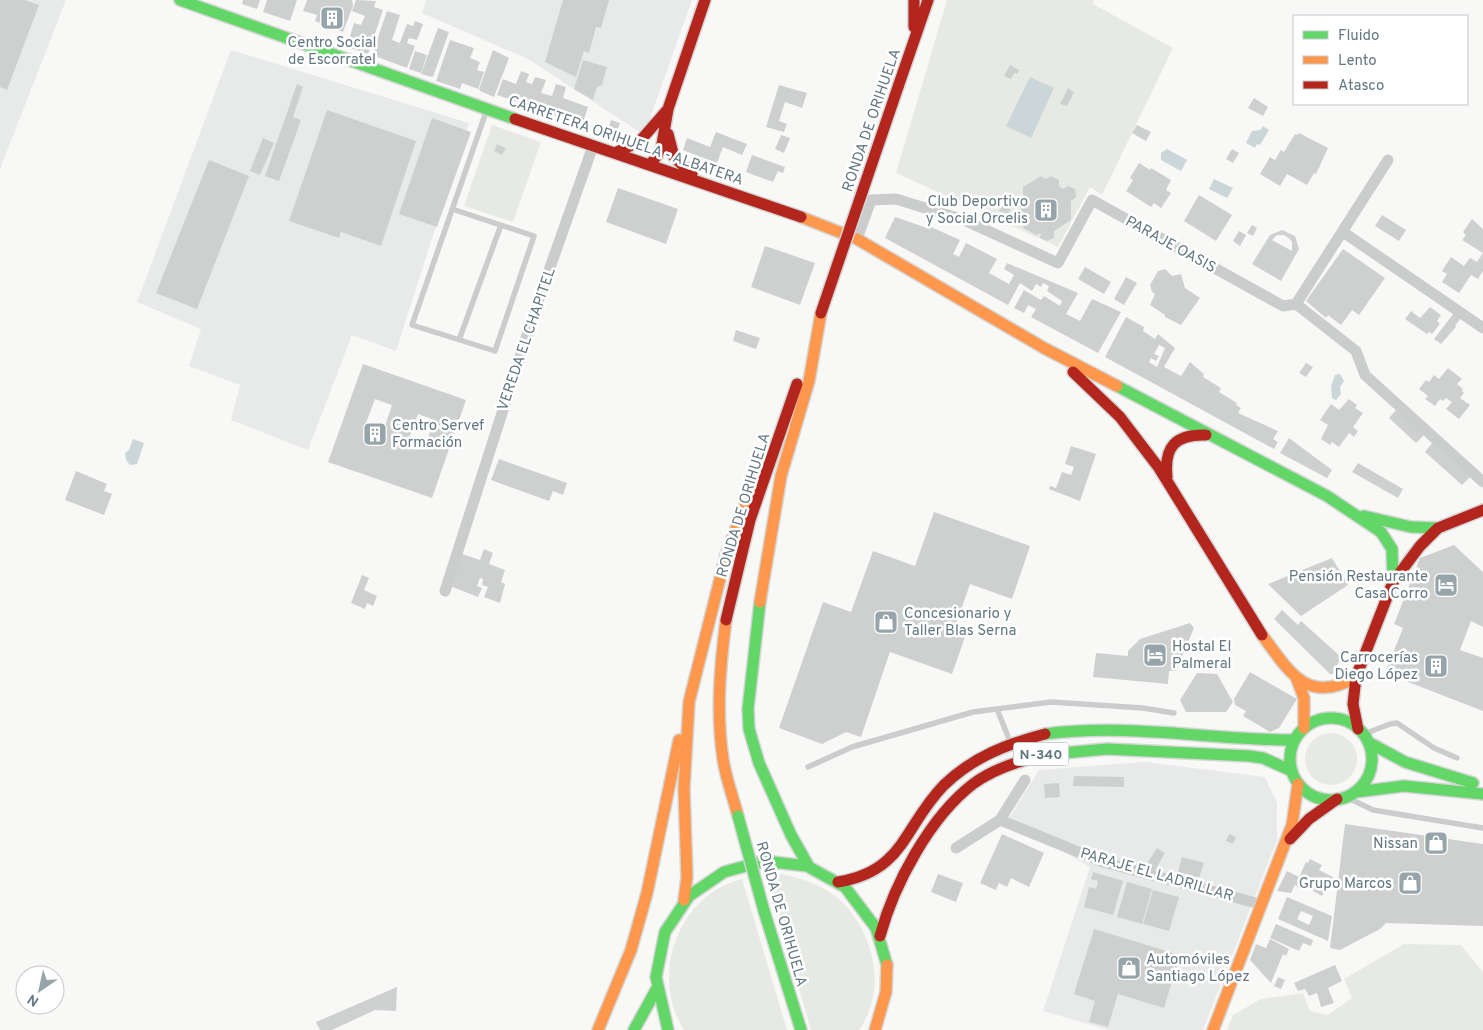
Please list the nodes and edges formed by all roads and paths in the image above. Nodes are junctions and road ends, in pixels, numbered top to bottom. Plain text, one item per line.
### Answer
1 (180, 0) edge
2 (705, 0) edge
3 (914, 0) edge
4 (928, 0) edge
5 (914, 39) junction
6 (668, 109) junction
7 (487, 110) junction
8 (592, 146) junction
9 (615, 153) junction
10 (1388, 160) dead end
11 (650, 165) junction
12 (705, 183) junction
13 (452, 209) junction
14 (501, 225) junction
15 (1343, 232) junction
16 (857, 239) junction
17 (1296, 304) junction
18 (821, 313) junction
19 (1483, 328) edge
20 (459, 340) junction
21 (1044, 348) junction
22 (1206, 435) junction
23 (778, 438) junction
24 (1166, 477) junction
25 (1483, 482) edge
26 (1483, 510) edge
27 (1353, 514) junction
28 (1438, 528) junction
29 (1393, 582) junction
30 (445, 591) dead end
31 (1296, 677) junction
32 (1356, 677) junction
33 (689, 702) junction
34 (998, 709) junction
35 (1174, 713) dead end
36 (1304, 728) junction
37 (1363, 735) junction
38 (1294, 740) junction
39 (1011, 743) junction
40 (1457, 758) dead end
41 (808, 767) dead end
42 (1292, 771) junction
43 (1025, 780) dead end
44 (1298, 784) junction
45 (1483, 786) edge
46 (1483, 794) edge
47 (1346, 796) junction
48 (1000, 820) junction
49 (1483, 828) edge
50 (1285, 844) junction
51 (956, 848) dead end
52 (809, 867) junction
53 (838, 882) junction
54 (684, 900) junction
55 (1260, 904) junction
56 (880, 936) junction
57 (656, 990) junction
58 (598, 1030) edge
59 (634, 1030) edge
60 (668, 1030) edge
61 (801, 1030) edge
62 (875, 1030) edge
63 (1213, 1030) edge

1 - 7 main road, CARRETERA ORIHUELA - ALBATERA
2 - 6 main road
3 - 5 main road
4 - 5 main road, RONDA DE ORIHUELA
5 - 18 main road, RONDA DE ORIHUELA, bridge
6 - 9 main road
6 - 11 main road
6 - 12 main road
7 - 8 main road, CARRETERA ORIHUELA - ALBATERA
7 - 13 lane
8 - 9 main road, CARRETERA ORIHUELA - ALBATERA
8 - 30 street, VEREDA EL CHAPITEL
9 - 11 main road, CARRETERA ORIHUELA - ALBATERA
10 - 15 street
11 - 12 main road, CARRETERA ORIHUELA - ALBATERA
12 - 16 main road, CARRETERA ORIHUELA - ALBATERA
13 - 14 lane
13 - 20 lane
14 - 20 lane
14 - 20 lane
15 - 17 street
15 - 19 street
16 - 17 street, PARAJE OASIS
16 - 21 main road, CARRETERA ORIHUELA - ALBATERA
17 - 25 street, PARAJE OASIS
18 - 23 main road, RONDA DE ORIHUELA
18 - 52 main road
21 - 22 main road
21 - 24 main road
22 - 24 main road
22 - 27 main road
23 - 33 main road
23 - 61 main road, RONDA DE ORIHUELA, bridge
24 - 31 main road
26 - 28 main road
27 - 28 main road
27 - 29 main road
28 - 29 main road
29 - 32 main road
31 - 32 main road
31 - 36 main road
32 - 37 main road
33 - 54 main road
33 - 58 main road
34 - 35 lane
34 - 39 lane
34 - 41 lane
36 - 37 main road
36 - 38 main road
37 - 40 lane
37 - 45 main road
37 - 47 main road
38 - 39 main road, N-340
38 - 42 main road
39 - 53 main road, N-340
42 - 44 main road
42 - 56 main road, N-340
43 - 48 street
44 - 47 main road
44 - 50 main road
46 - 47 main road
47 - 49 lane
47 - 50 main road
48 - 51 street
48 - 55 street, PARAJE EL LADRILLAR
50 - 55 main road
52 - 53 main road, N-340
52 - 54 main road, N-340
53 - 56 main road, N-340
54 - 57 main road, N-340
55 - 63 main road
56 - 62 main road, N-340
57 - 59 main road, N-340
57 - 60 main road, N-340

